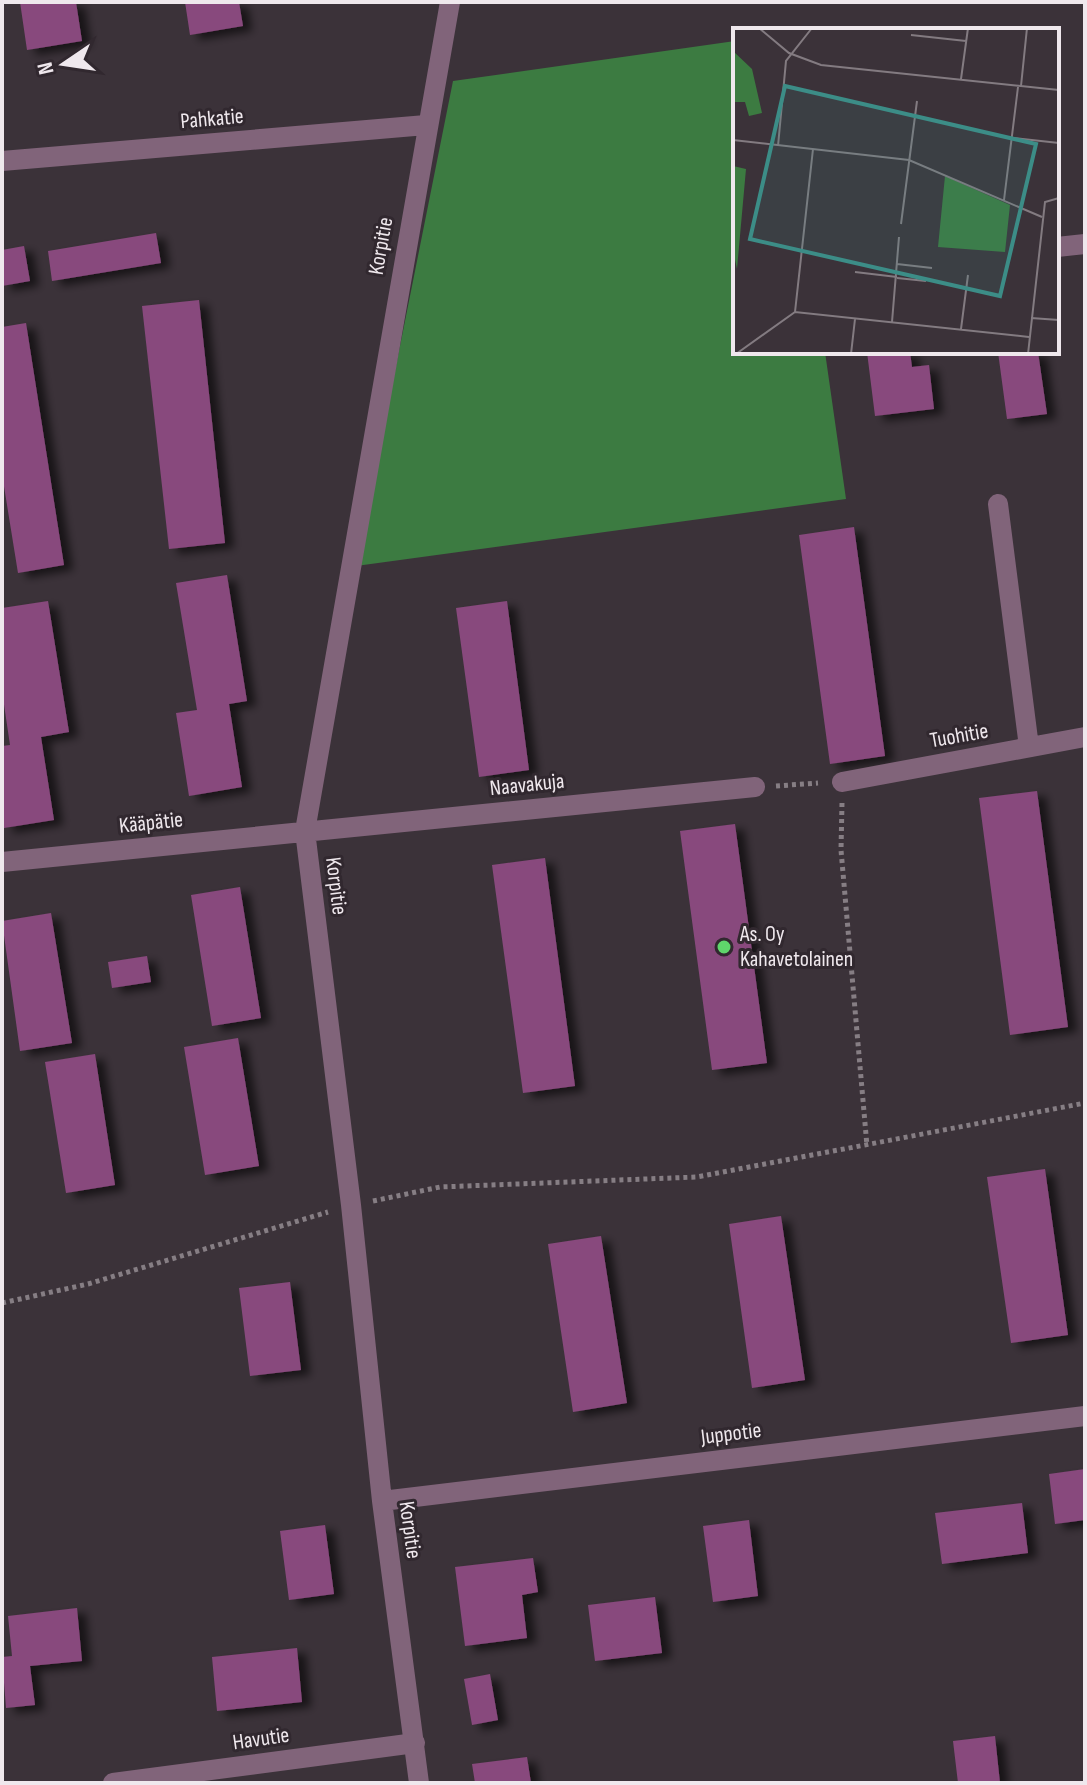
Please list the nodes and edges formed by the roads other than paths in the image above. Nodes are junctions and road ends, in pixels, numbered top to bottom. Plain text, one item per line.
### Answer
1 (450, 2) edge
2 (426, 125) junction
3 (2, 161) edge
4 (1085, 244) edge
5 (1059, 247) edge
6 (998, 504) dead end
7 (1085, 737) edge
8 (1029, 747) junction
9 (842, 782) road end
10 (755, 787) road end
11 (305, 831) junction
12 (2, 862) edge
13 (1085, 1416) edge
14 (382, 1501) junction
15 (415, 1743) junction
16 (113, 1783) edge
17 (419, 1783) edge

1 - 2 street, Korpitie
2 - 3 street, Pahkatie
2 - 11 street, Korpitie
4 - 5 street
6 - 8 street
7 - 8 street, Tuohitie
8 - 9 street, Tuohitie
10 - 11 street, Naavakuja
11 - 12 street, Kääpätie
11 - 14 street, Korpitie
13 - 14 street, Juppotie
14 - 15 street, Korpitie
15 - 16 street, Havutie
15 - 17 street, Korpitie

